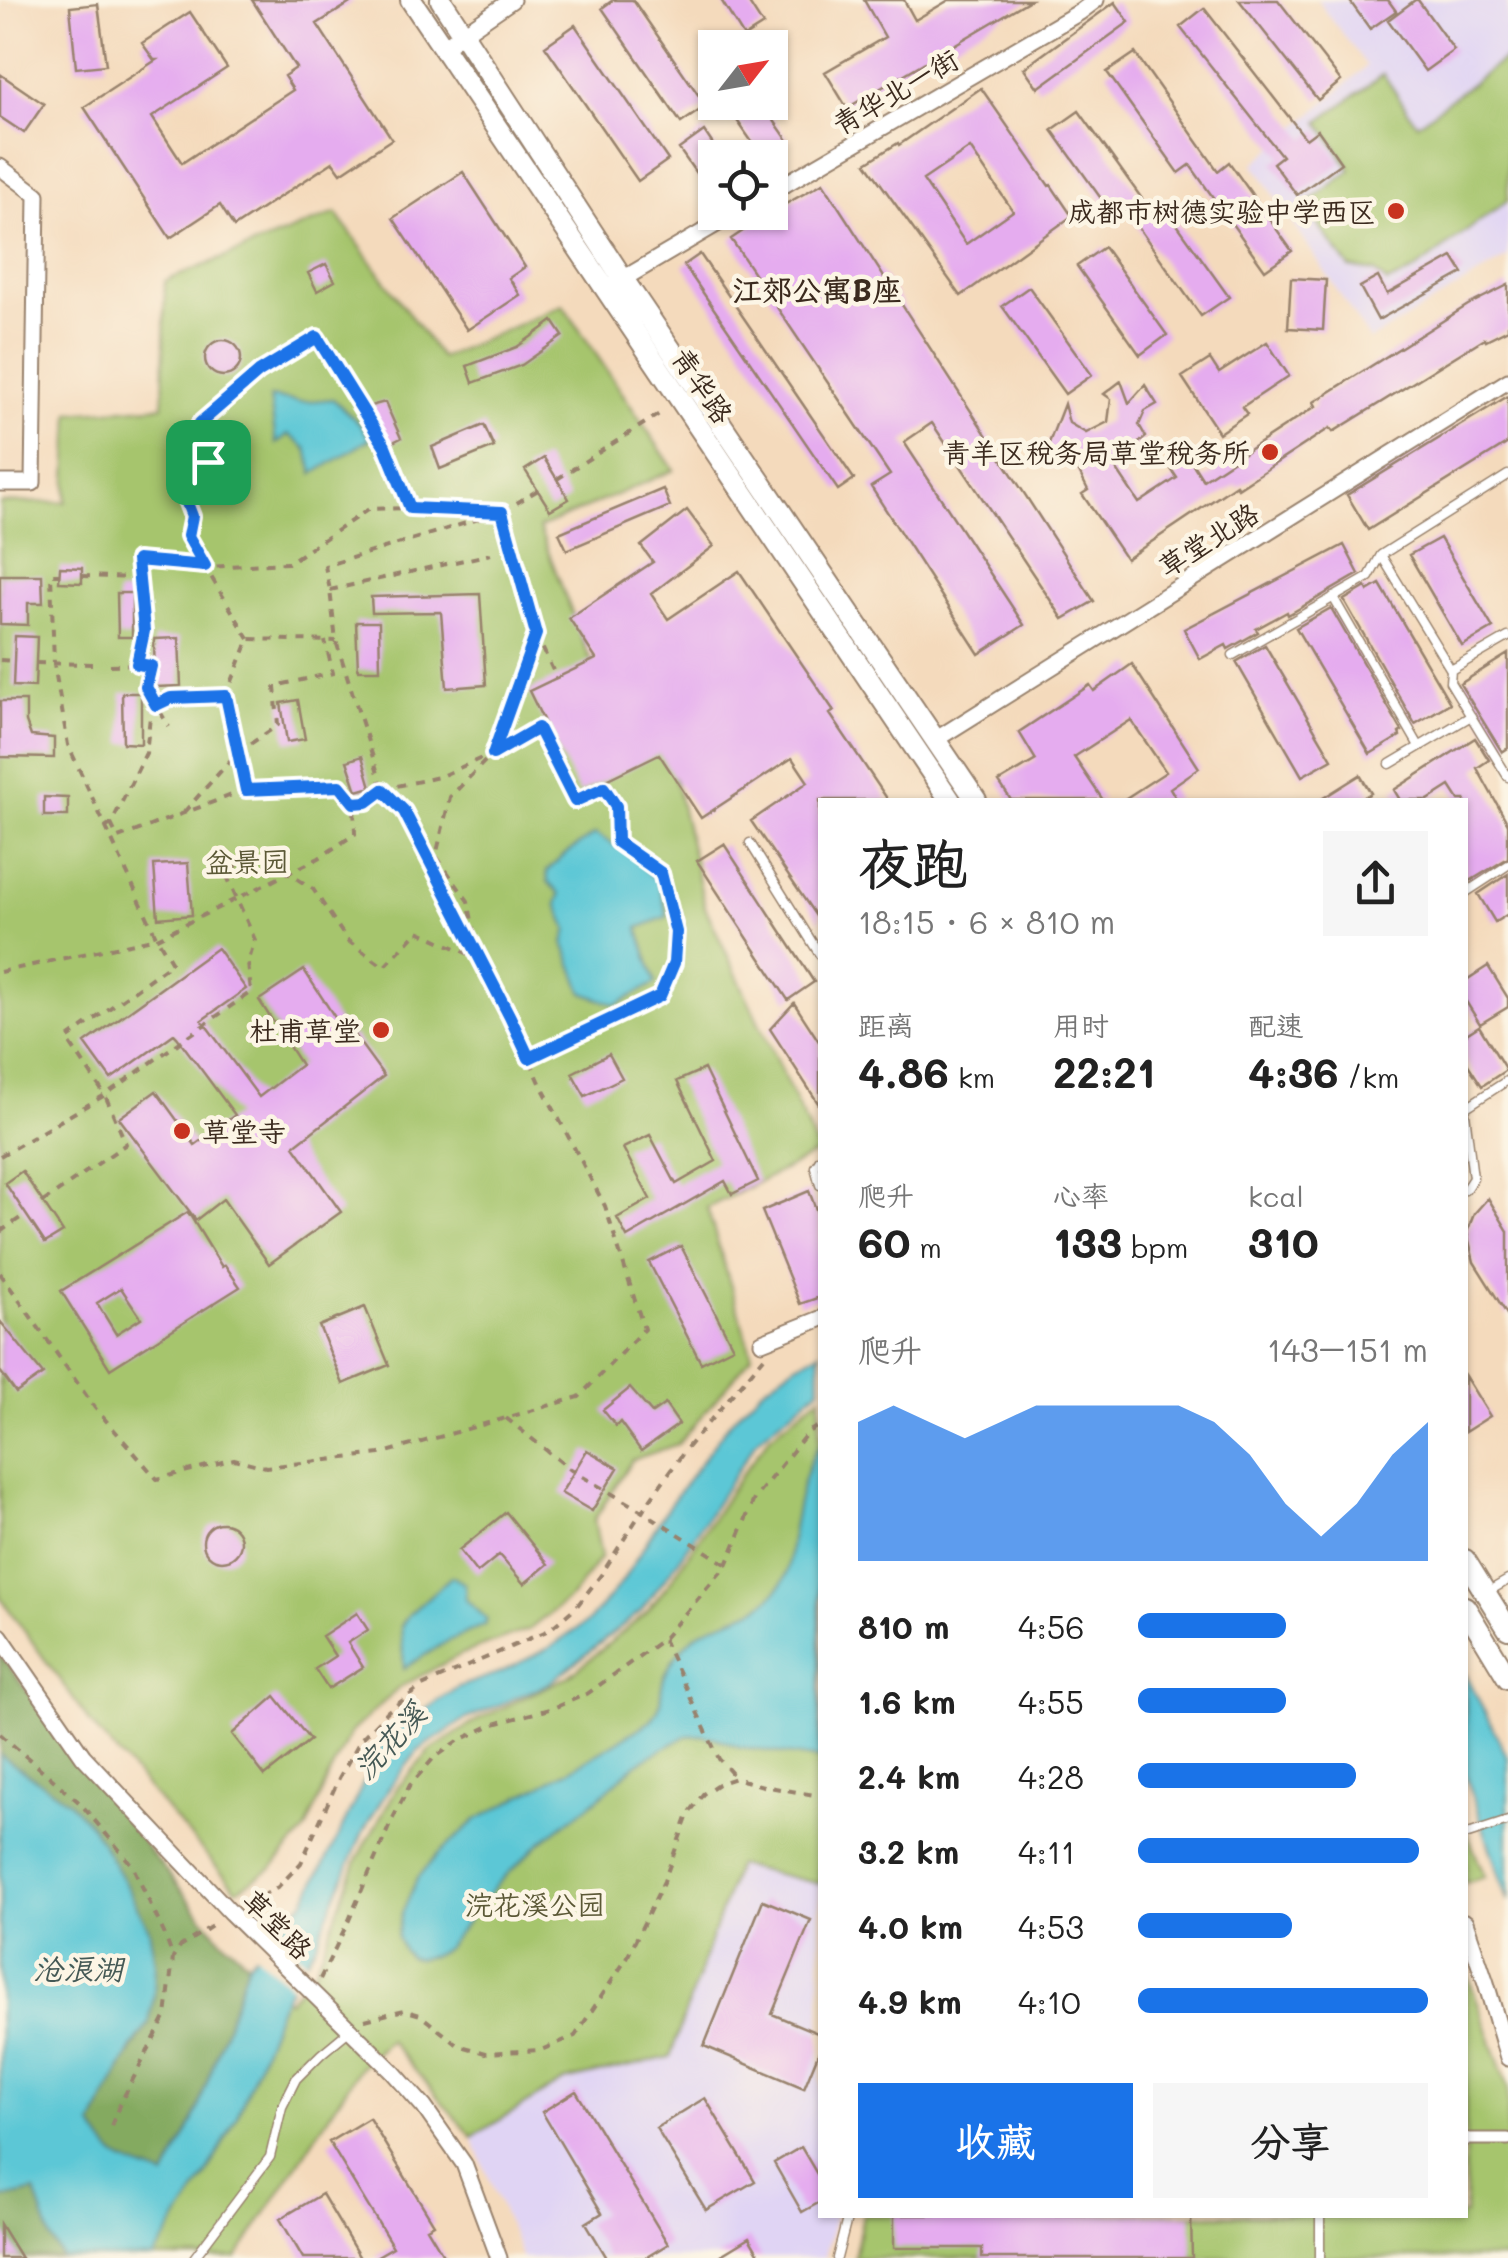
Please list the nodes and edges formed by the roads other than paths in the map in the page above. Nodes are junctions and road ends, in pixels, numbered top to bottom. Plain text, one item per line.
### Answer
1 (412, 0) edge
2 (440, 0) edge
3 (512, 0) edge
4 (1096, 0) edge
5 (461, 33) junction
6 (442, 48) junction
7 (0, 167) edge
8 (788, 182) edge
9 (707, 230) edge
10 (623, 280) junction
11 (1508, 380) edge
12 (1508, 474) edge
13 (0, 484) edge
14 (1381, 555) junction
15 (1334, 598) junction
16 (1508, 637) edge
17 (1233, 655) dead end
18 (1451, 670) junction
19 (1471, 716) junction
20 (936, 740) junction
21 (1419, 746) junction
22 (1390, 764) dead end
23 (1508, 776) edge
24 (949, 798) edge
25 (975, 798) edge
26 (750, 843) dead end
27 (1508, 865) edge
28 (1468, 890) edge
29 (818, 952) edge
30 (1508, 1080) edge
31 (1468, 1108) edge
32 (1468, 1136) edge
33 (1468, 1186) edge
34 (818, 1321) edge
35 (762, 1342) dead end
36 (1468, 1565) edge
37 (1508, 1580) edge
38 (1485, 1592) junction
39 (1468, 1612) edge
40 (1508, 1630) edge
41 (0, 1636) edge
42 (1508, 1678) edge
43 (1508, 1821) edge
44 (1468, 1833) edge
45 (1468, 1931) edge
46 (350, 2030) junction
47 (1508, 2058) edge
48 (1468, 2139) edge
49 (1508, 2139) edge
50 (847, 2218) edge
51 (1320, 2218) edge
52 (194, 2258) edge
53 (500, 2258) edge
54 (837, 2258) edge
55 (1320, 2258) edge

1 - 6 main road, 青华路
2 - 5 main road, 青华路
3 - 5 street
4 - 8 street, 青华北一街
5 - 6 street
5 - 10 main road, 青华路
6 - 24 main road, 青华路
7 - 13 street
9 - 10 street
10 - 20 main road, 青华路
11 - 20 street, 草堂北路
12 - 14 lane
14 - 15 lane
14 - 18 lane
15 - 17 lane
15 - 21 lane
16 - 18 lane
18 - 19 lane
19 - 21 lane
19 - 23 lane
20 - 25 main road, 青华路
21 - 22 lane
26 - 29 lane
27 - 28 lane
30 - 31 lane
32 - 33 lane
34 - 35 street
36 - 38 main road
37 - 38 lane
38 - 40 main road
39 - 42 main road
41 - 46 street, 草堂路
43 - 44 lane
45 - 47 street
46 - 52 lane
46 - 53 street, 草堂路
48 - 49 street
50 - 54 lane
51 - 55 lane

